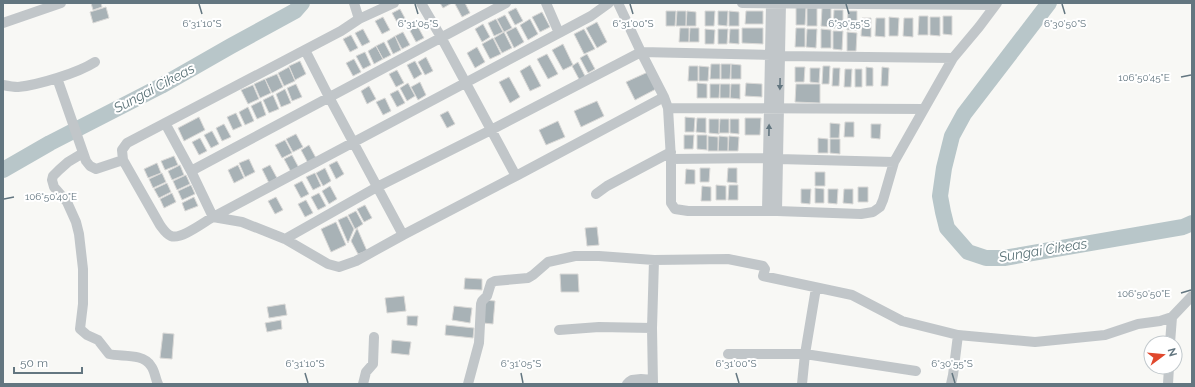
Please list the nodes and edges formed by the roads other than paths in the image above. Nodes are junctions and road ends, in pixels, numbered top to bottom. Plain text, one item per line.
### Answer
1 (61, 3) edge
2 (354, 3) edge
3 (394, 3) edge
4 (421, 3) edge
5 (506, 3) edge
6 (546, 3) edge
7 (609, 3) edge
8 (618, 3) edge
9 (742, 3) edge
10 (776, 3) edge
11 (845, 3) edge
12 (896, 4) edge
13 (944, 4) edge
14 (996, 4) edge
15 (359, 19) junction
16 (3, 23) edge
17 (559, 33) junction
18 (441, 37) junction
19 (305, 50) junction
20 (641, 52) junction
21 (770, 55) junction
22 (780, 56) junction
23 (953, 58) junction
24 (95, 62) dead end
25 (58, 78) junction
26 (466, 82) junction
27 (3, 85) edge
28 (329, 97) junction
29 (664, 97) junction
30 (668, 108) junction
31 (769, 108) junction
32 (779, 108) junction
33 (924, 109) junction
34 (165, 123) junction
35 (491, 130) junction
36 (354, 142) junction
37 (82, 151) junction
38 (671, 155) junction
39 (773, 158) junction
40 (123, 160) junction
41 (894, 162) junction
42 (192, 171) junction
43 (516, 176) junction
44 (377, 187) junction
45 (596, 194) dead end
46 (767, 211) junction
47 (778, 211) junction
48 (213, 217) junction
49 (403, 235) junction
50 (284, 239) junction
51 (654, 260) junction
52 (816, 288) junction
53 (1192, 296) edge
54 (1172, 317) junction
55 (652, 328) junction
56 (559, 330) dead end
57 (958, 335) junction
58 (1171, 335) edge
59 (374, 337) dead end
60 (728, 354) dead end
61 (805, 354) junction
62 (916, 371) dead end
63 (653, 382) edge
64 (158, 384) edge
65 (364, 384) edge
66 (468, 384) edge
67 (627, 384) edge
68 (802, 384) edge
69 (951, 384) edge

1 - 16 street
2 - 15 street
3 - 15 street
4 - 18 street
5 - 18 street
6 - 17 street
7 - 17 street
8 - 20 street
9 - 10 street
10 - 11 street
10 - 21 street
10 - 22 street
11 - 12 street
12 - 13 street
13 - 14 street
14 - 23 street
15 - 19 street
17 - 26 street
18 - 26 street
18 - 28 street
19 - 28 street
19 - 34 street
20 - 21 street
20 - 29 street
20 - 35 street
21 - 31 street
22 - 23 street
22 -> 32 street
23 - 33 street
24 - 25 street
25 - 27 street
25 - 37 street
26 - 35 street
26 - 36 street
28 - 36 street
28 - 42 street
29 - 30 street
29 - 43 street
30 - 31 street
30 - 38 street
31 - 32 street
39 -> 31 street
32 - 33 street
32 - 39 street
33 - 41 street
34 - 40 street
34 - 42 street
35 - 43 street
35 - 44 street
36 - 44 street
36 - 48 street
37 - 40 street
37 - 64 street
38 - 39 street
38 - 45 street
38 - 46 street
39 - 41 street
39 - 46 street
39 - 47 street
40 - 48 street
41 - 47 street
42 - 48 street
43 - 49 street
44 - 49 street
44 - 50 street
46 - 47 street
48 - 50 street
49 - 50 street
51 - 52 street
51 - 55 street
51 - 66 street
52 - 57 street
52 - 61 street
53 - 54 street
54 - 57 street
54 - 58 street
55 - 56 street
55 - 63 street
57 - 69 street
59 - 65 street
60 - 61 street
61 - 62 street
61 - 68 street
63 - 67 street

